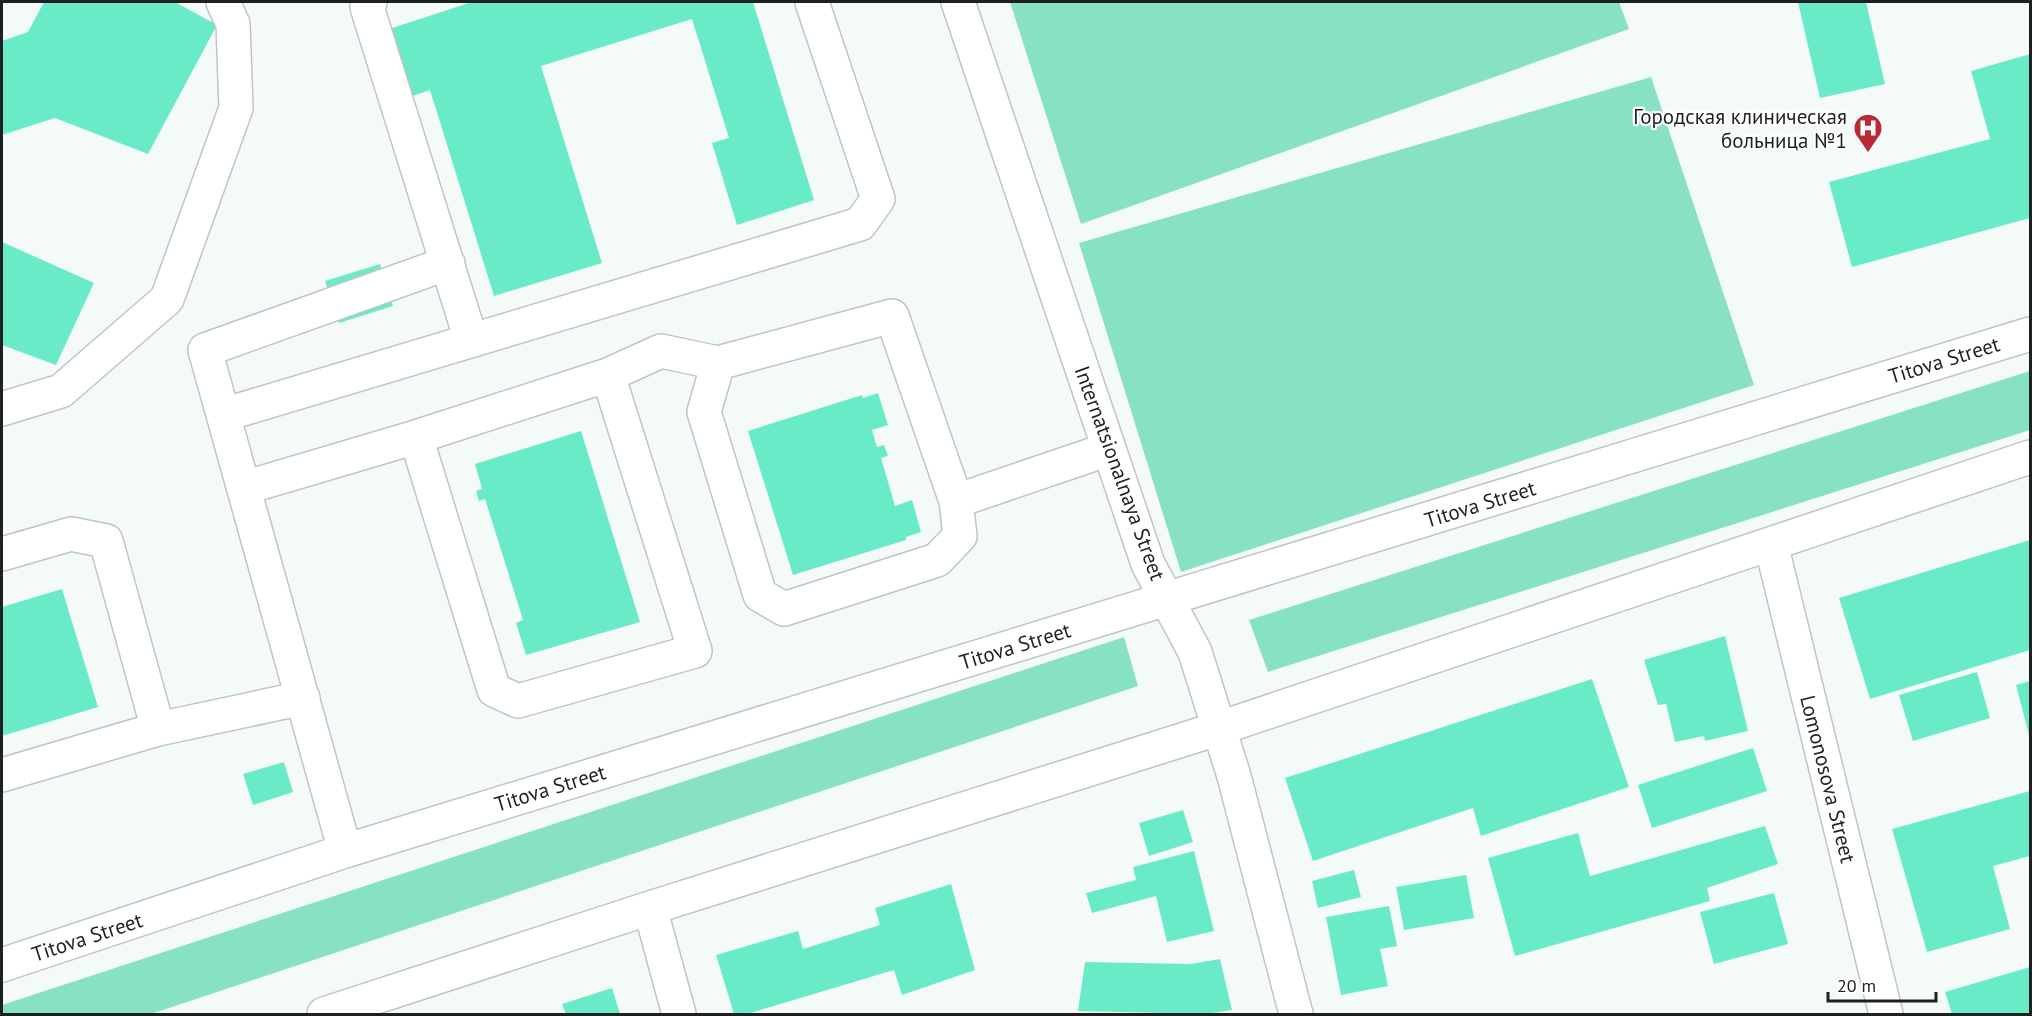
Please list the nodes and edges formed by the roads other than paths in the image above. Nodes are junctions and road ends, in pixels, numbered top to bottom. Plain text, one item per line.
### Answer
1 (223, 2) edge
2 (370, 2) edge
3 (812, 2) edge
4 (958, 2) edge
5 (448, 263) junction
6 (2031, 334) edge
7 (471, 340) junction
8 (718, 363) junction
9 (608, 375) junction
10 (2, 409) edge
11 (223, 415) junction
12 (416, 437) junction
13 (1109, 449) junction
14 (2031, 457) edge
15 (244, 488) junction
16 (956, 501) junction
17 (1771, 544) junction
18 (2, 554) edge
19 (1167, 600) junction
20 (303, 698) junction
21 (1220, 728) junction
22 (158, 729) junction
23 (2, 775) edge
24 (345, 851) junction
25 (650, 908) junction
26 (2, 965) edge
27 (324, 1014) edge
28 (679, 1014) edge
29 (1296, 1014) edge
30 (1886, 1014) edge

1 - 10 street
2 - 5 street
3 - 7 street
4 - 13 street, Internatsionalnaya Street
5 - 7 street
5 - 11 street
6 - 19 street, Titova Street
7 - 11 street
8 - 9 street
8 - 16 street
8 - 16 street
9 - 12 street
9 - 12 street
11 - 15 street
12 - 15 street
13 - 16 street
13 - 19 street, Internatsionalnaya Street
14 - 17 street
15 - 20 street
17 - 21 street
17 - 30 street, Lomonosova Street
18 - 22 street
19 - 21 street, Internatsionalnaya Street
19 - 24 street, Titova Street
20 - 22 street
20 - 24 street
21 - 25 street
21 - 29 street, Internatsionalnaya Street
22 - 23 street
24 - 26 street, Titova Street
25 - 27 street
25 - 28 street

